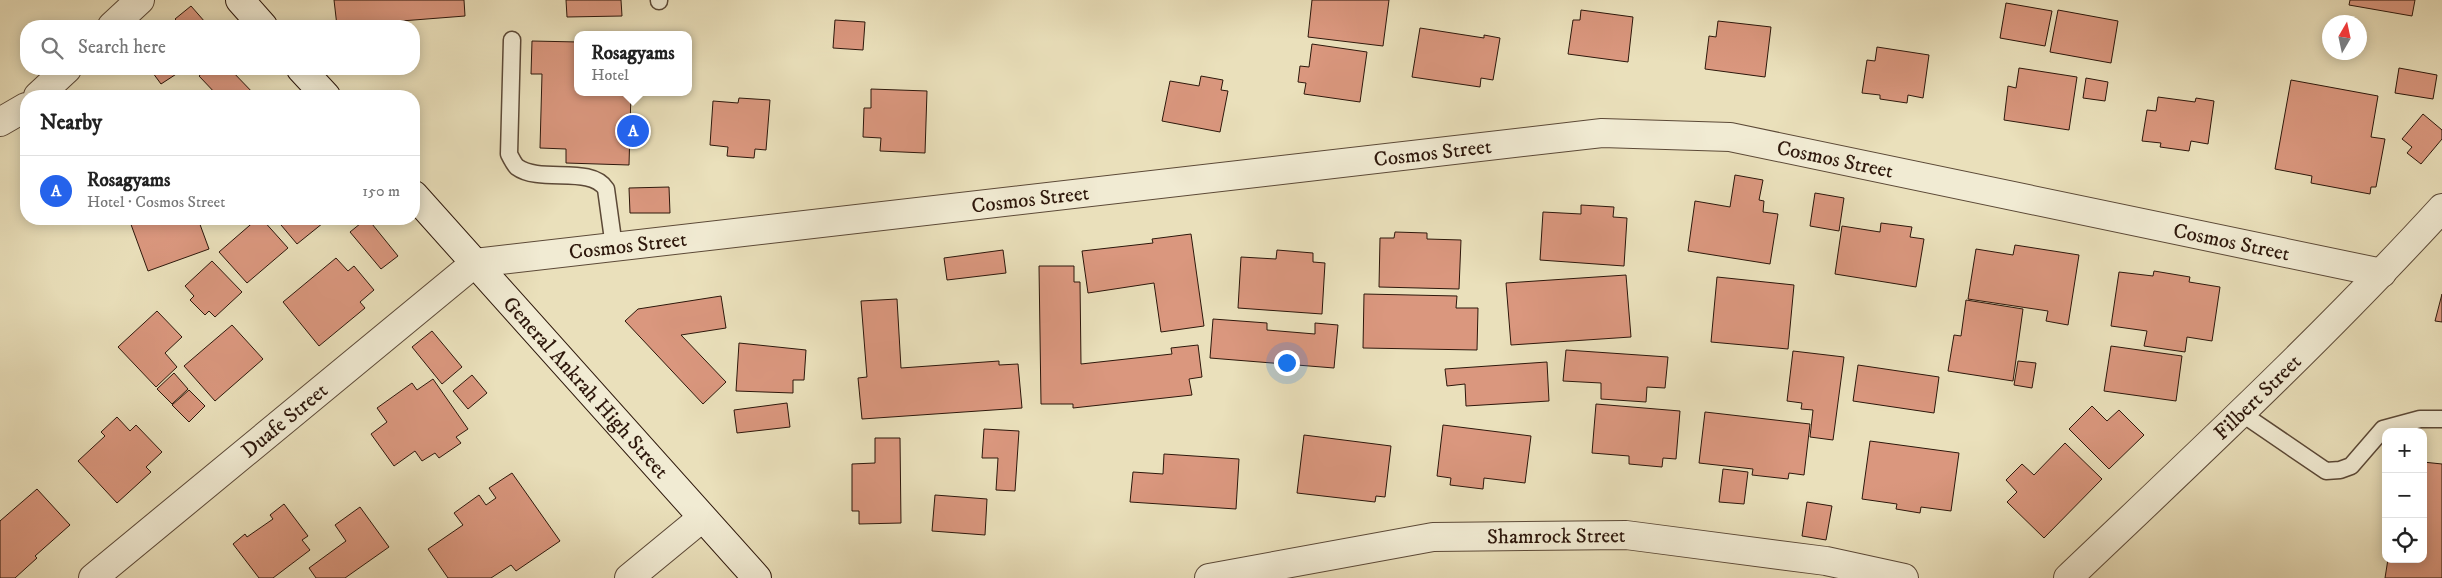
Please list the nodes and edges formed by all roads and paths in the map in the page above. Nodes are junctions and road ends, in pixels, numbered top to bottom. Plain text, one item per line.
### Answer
1 (140, 0) edge
2 (240, 0) edge
3 (118, 20) edge
4 (258, 20) edge
5 (512, 40) dead end
6 (61, 75) edge
7 (307, 75) edge
8 (44, 90) edge
9 (320, 90) edge
10 (20, 110) edge
11 (0, 122) edge
12 (420, 202) edge
13 (2442, 208) edge
14 (614, 247) junction
15 (475, 263) junction
16 (2382, 273) junction
17 (2241, 413) junction
18 (2442, 419) edge
19 (702, 518) junction
20 (93, 578) edge
21 (629, 578) edge
22 (757, 578) edge
23 (1208, 578) edge
24 (1904, 578) edge
25 (2068, 578) edge

1 - 3 street
2 - 4 street
5 - 14 lane
6 - 8 street
7 - 9 street
10 - 11 street
12 - 15 street, General Ankrah High Street
13 - 16 street, Filbert Street
14 - 15 street, Cosmos Street
14 - 16 street, Cosmos Street
15 - 19 street, General Ankrah High Street
15 - 20 street, Duafe Street
16 - 17 street, Filbert Street
17 - 18 lane
17 - 25 street, Filbert Street
19 - 21 street
19 - 22 street, General Ankrah High Street
23 - 24 street, Shamrock Street

